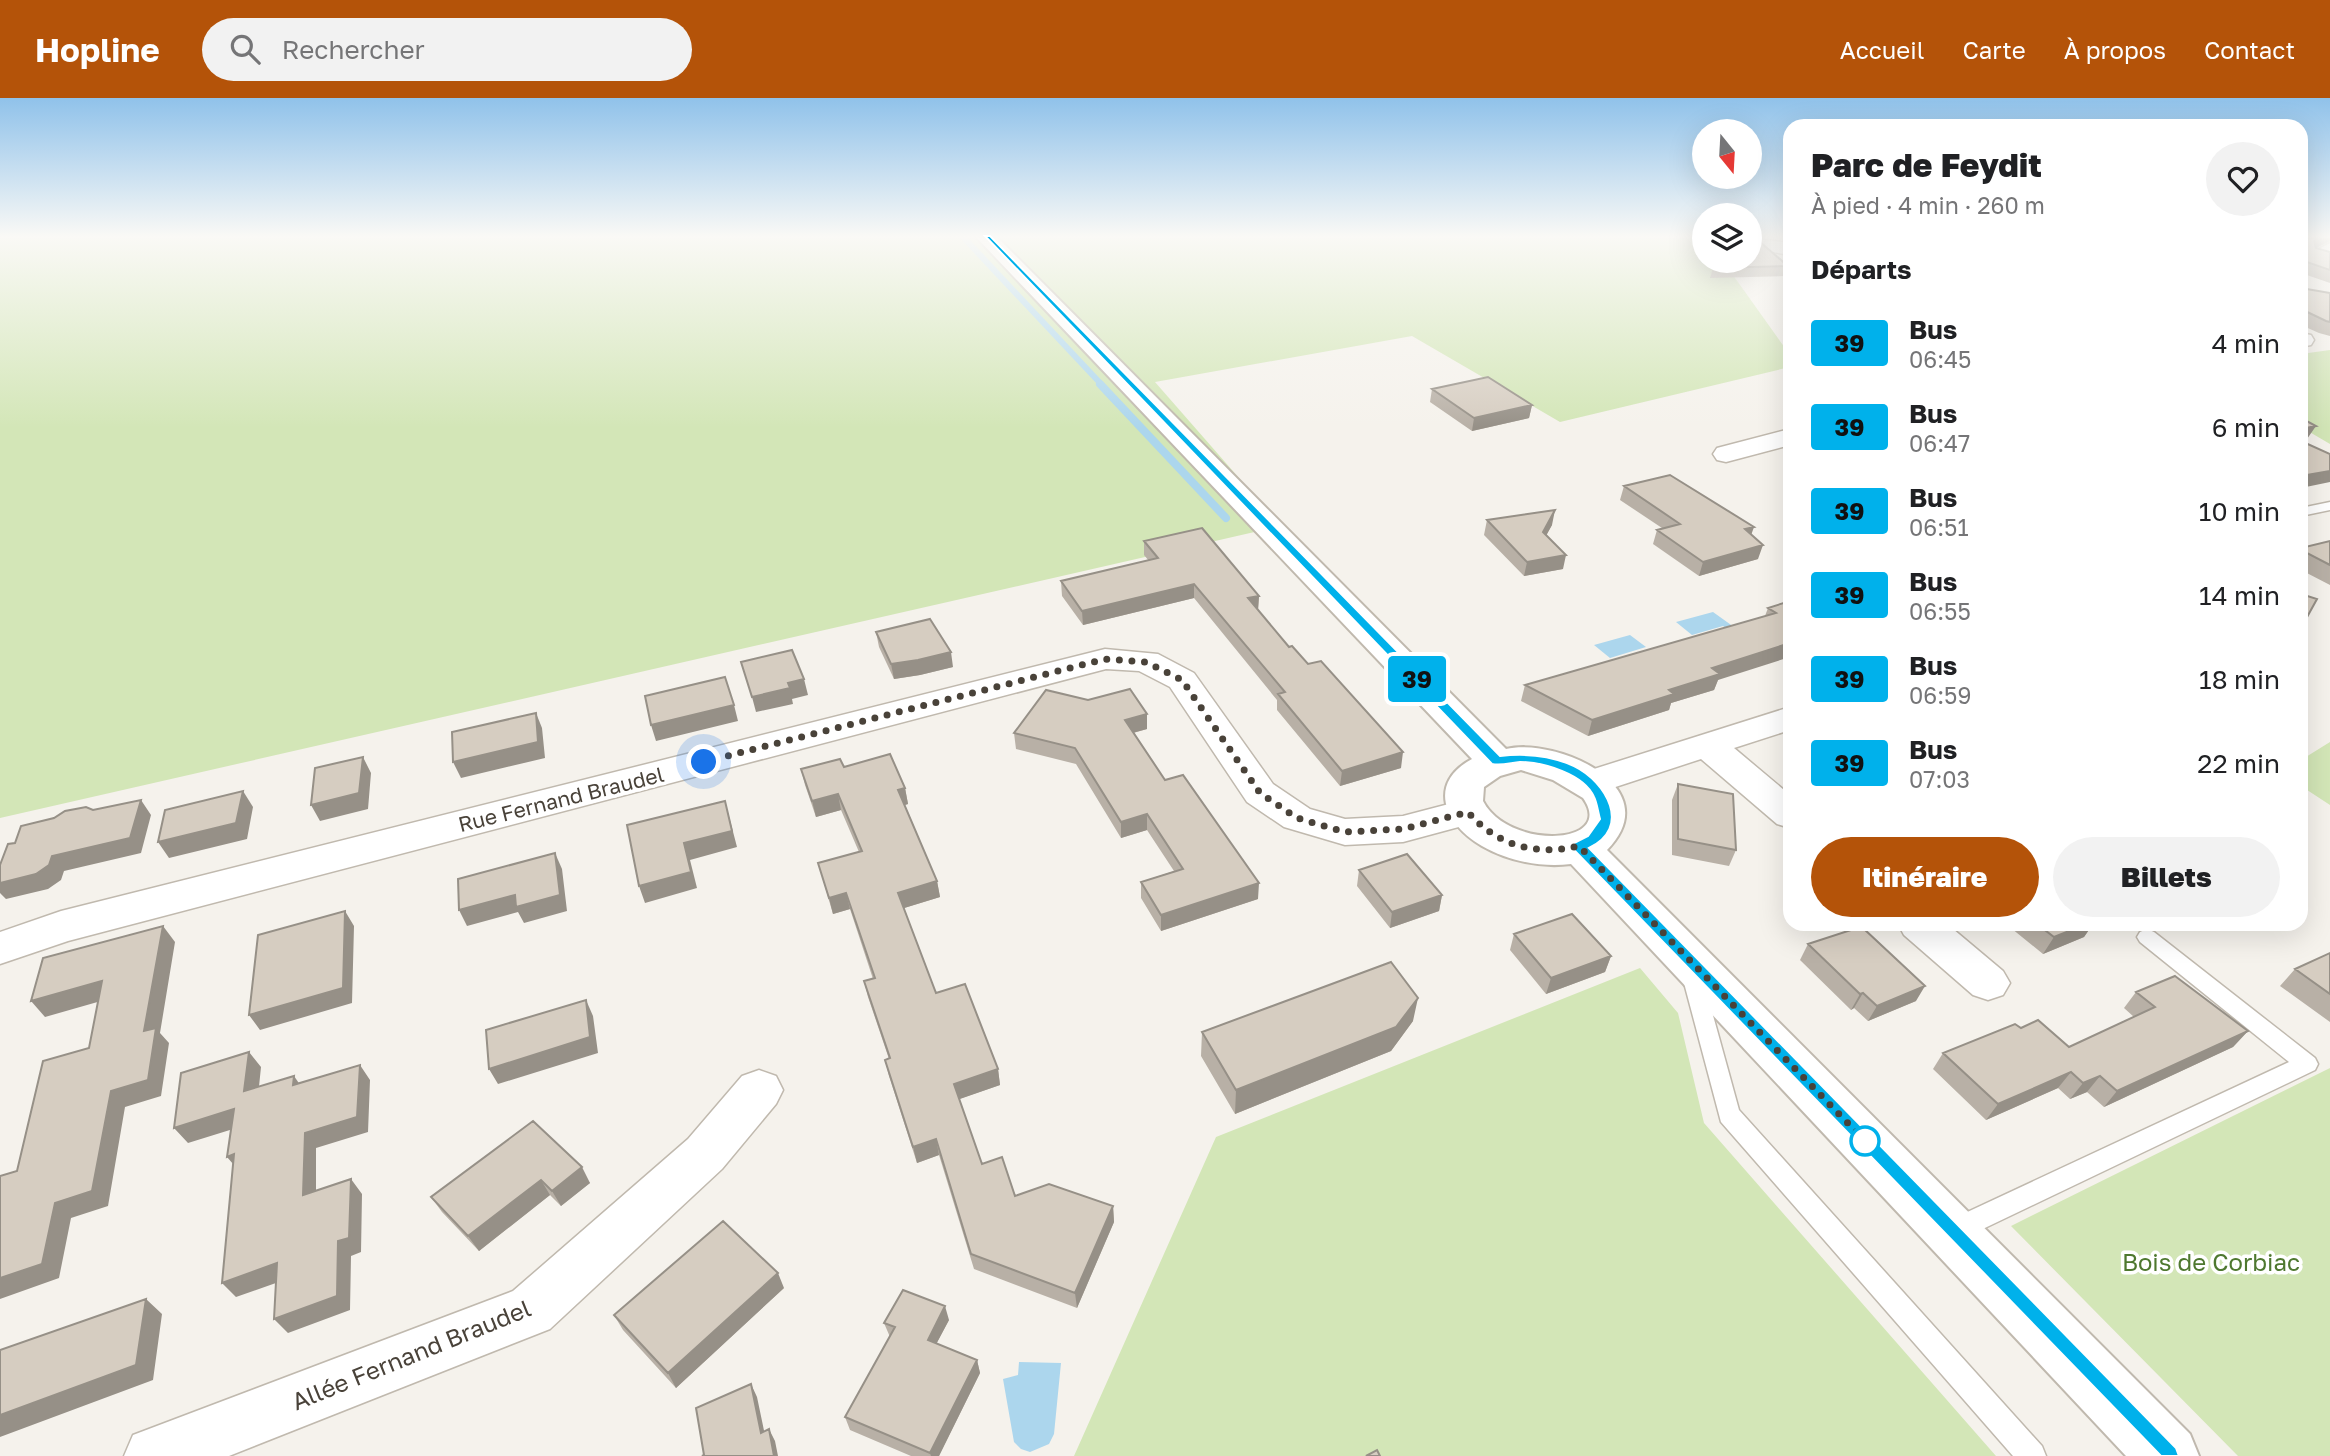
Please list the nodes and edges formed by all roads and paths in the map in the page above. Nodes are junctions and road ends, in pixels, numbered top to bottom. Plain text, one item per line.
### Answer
1 (1049, 301) edge
2 (1783, 439) edge
3 (1726, 454) dead end
4 (2330, 506) edge
5 (2308, 511) edge
6 (1783, 720) edge
7 (1707, 745) junction
8 (1496, 761) junction
9 (1591, 783) junction
10 (1783, 809) edge
11 (1468, 812) junction
12 (1579, 846) junction
13 (1927, 931) edge
14 (2147, 937) dead end
15 (0, 948) edge
16 (1688, 959) junction
17 (1989, 983) dead end
18 (759, 1090) dead end
19 (1953, 1231) junction
20 (154, 1456) edge
21 (2032, 1456) edge
22 (2168, 1456) edge

1 - 8 street
2 - 3 street
4 - 5 lane
6 - 7 street
7 - 9 street
7 - 10 street
8 - 9 street
8 - 11 street
9 - 12 street
11 - 12 street
11 - 15 street, Rue Fernand Braudel
12 - 16 street
13 - 17 street
14 - 19 lane
16 - 19 street
16 - 21 lane
18 - 20 street, Allée Fernand Braudel
19 - 22 street

